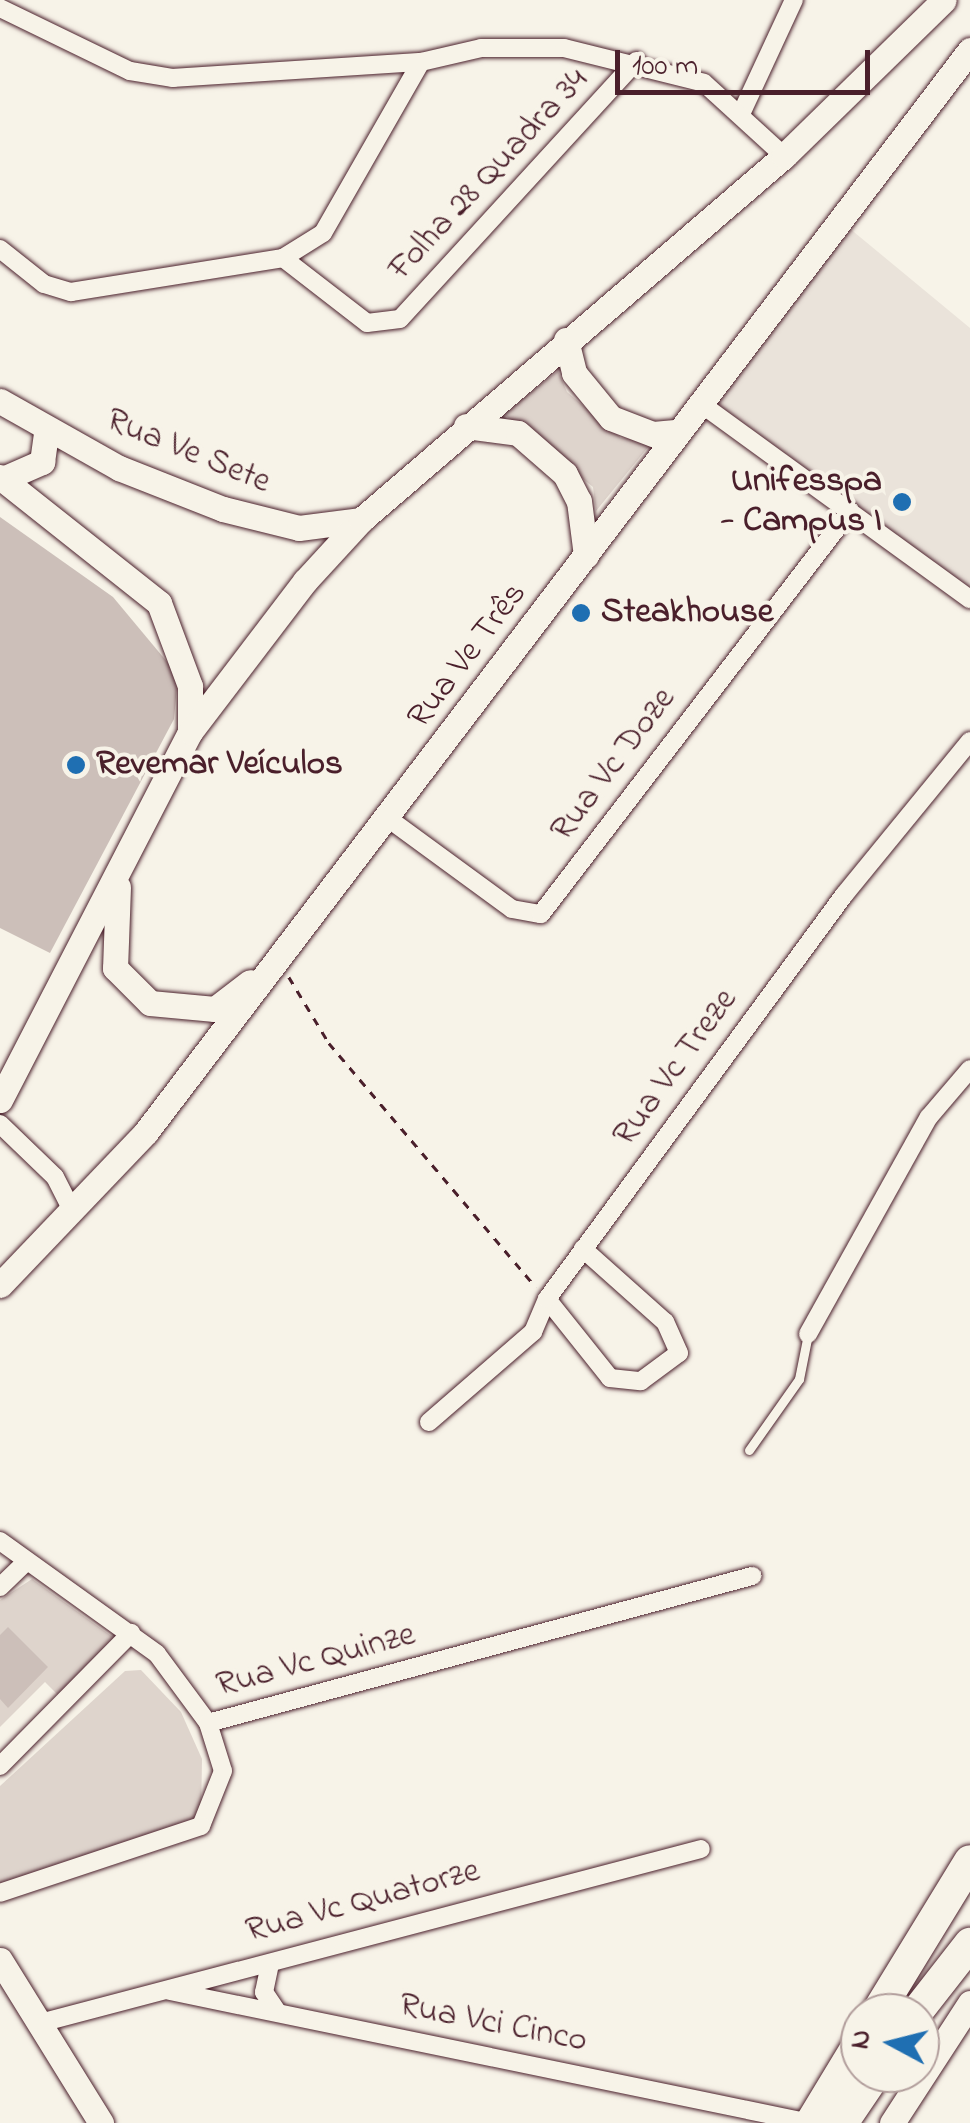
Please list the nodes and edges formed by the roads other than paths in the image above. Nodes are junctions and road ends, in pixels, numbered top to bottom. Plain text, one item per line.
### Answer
1 (794, 0) edge
2 (944, 0) edge
3 (0, 8) edge
4 (970, 50) edge
5 (636, 61) junction
6 (421, 62) junction
7 (741, 114) junction
8 (784, 156) junction
9 (0, 249) edge
10 (283, 258) junction
11 (566, 340) junction
12 (0, 401) edge
13 (700, 403) junction
14 (466, 426) junction
15 (47, 428) junction
16 (678, 432) junction
17 (1, 478) edge
18 (850, 511) junction
19 (361, 520) junction
20 (586, 556) junction
21 (970, 599) edge
22 (190, 732) junction
23 (970, 741) edge
24 (390, 819) junction
25 (122, 862) junction
26 (278, 960) junction
27 (970, 1069) edge
28 (0, 1100) edge
29 (0, 1124) edge
30 (72, 1211) junction
31 (583, 1250) junction
32 (0, 1285) edge
33 (547, 1299) junction
34 (808, 1334) joint
35 (429, 1422) dead end
36 (749, 1450) dead end
37 (0, 1541) edge
38 (26, 1562) junction
39 (752, 1576) dead end
40 (0, 1587) edge
41 (131, 1633) junction
42 (208, 1723) junction
43 (0, 1766) edge
44 (701, 1849) dead end
45 (970, 1860) edge
46 (0, 1894) edge
47 (970, 1944) edge
48 (270, 1964) junction
49 (4, 1971) edge
50 (163, 1990) junction
51 (890, 1993) edge
52 (932, 1993) edge
53 (970, 2004) edge
54 (278, 2014) junction
55 (44, 2022) junction
56 (840, 2075) edge
57 (862, 2093) edge
58 (101, 2123) edge
59 (811, 2123) edge
60 (842, 2123) edge
61 (892, 2123) edge

1 - 7 street
2 - 8 main road
3 - 6 street
4 - 13 main road, Rua Ve Três
5 - 6 street
5 - 7 street
5 - 10 street, Folha 28 Quadra 34
6 - 10 street
7 - 8 street
8 - 11 main road
9 - 10 street
11 - 14 main road
11 - 16 main road
12 - 15 main road, Rua Ve Sete
13 - 16 main road, Rua Ve Três
13 - 18 street
14 - 19 main road
14 - 20 main road
15 - 17 main road
15 - 19 main road, Rua Ve Sete
16 - 20 main road, Rua Ve Três
17 - 22 main road
18 - 21 street
18 - 24 street, Rua Vc Doze
19 - 22 main road
20 - 24 main road, Rua Ve Três
22 - 25 main road
23 - 31 street, Rua Vc Treze
24 - 26 main road, Rua Ve Três
25 - 26 main road
25 - 28 main road
26 - 30 main road, Rua Ve Três
27 - 34 street
29 - 30 street
30 - 32 main road, Rua Ve Três
31 - 33 street, Rua Vc Treze
31 - 33 street
33 - 35 street, Rua Vc Treze
34 - 36 lane
37 - 38 street
38 - 40 street
38 - 41 street
39 - 42 street, Rua Vc Quinze
41 - 42 street
41 - 43 street
42 - 46 street, Rua Vc Quinze
44 - 48 street, Rua Vc Quatorze
45 - 51 highway
47 - 52 highway
48 - 50 street, Rua Vc Quatorze
48 - 54 street
49 - 55 main road
50 - 54 street, Rua Vci Cinco
50 - 55 street, Rua Vc Quatorze
53 - 61 main road
54 - 59 street, Rua Vci Cinco
55 - 58 main road
56 - 59 highway
57 - 60 highway

